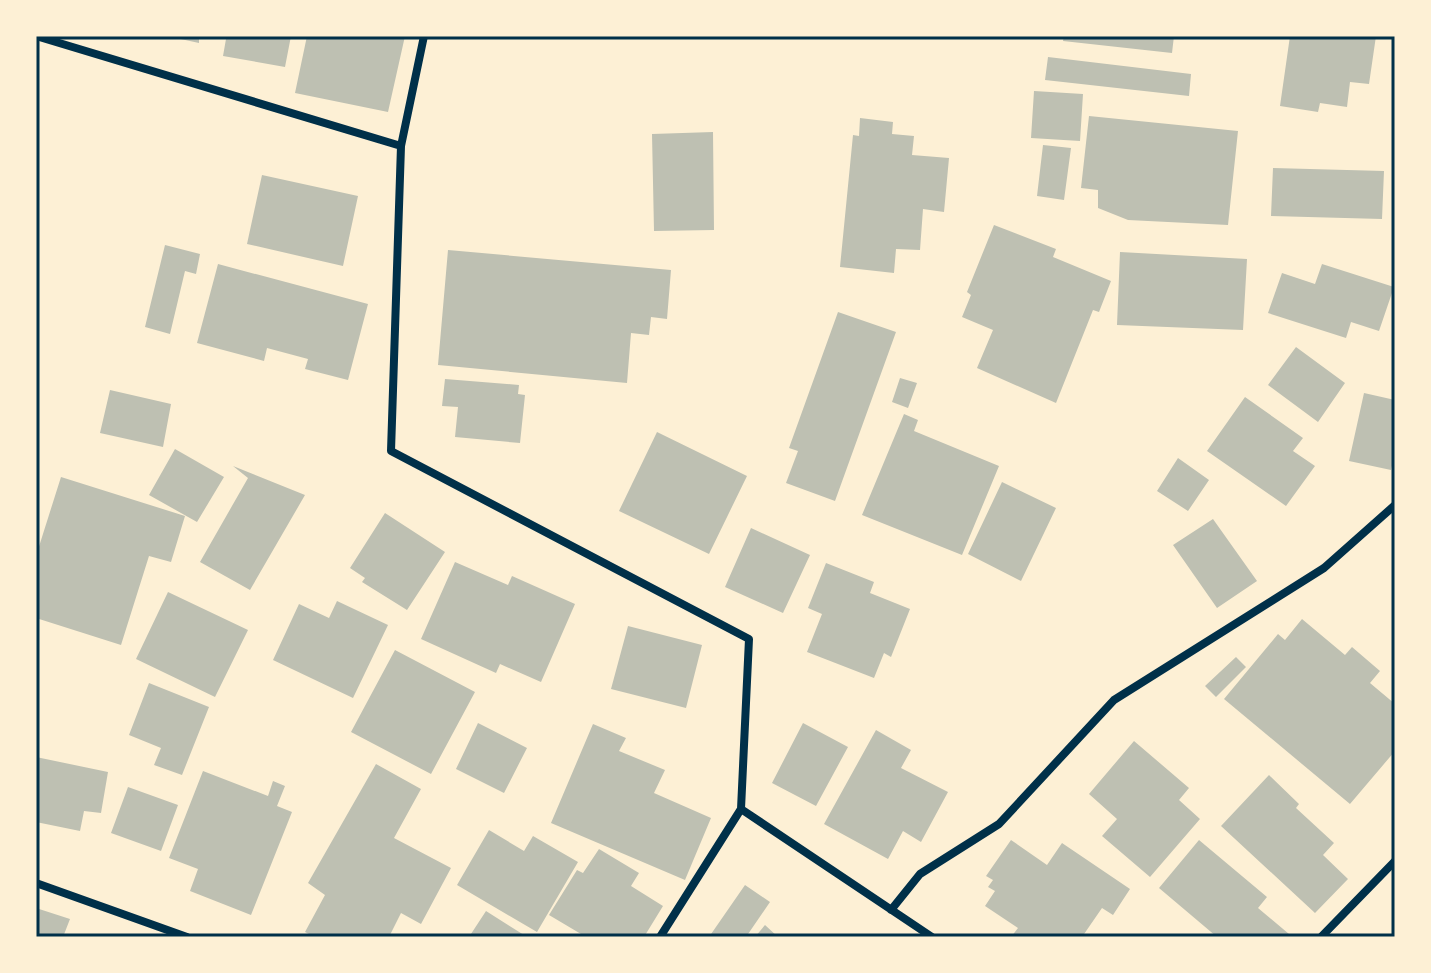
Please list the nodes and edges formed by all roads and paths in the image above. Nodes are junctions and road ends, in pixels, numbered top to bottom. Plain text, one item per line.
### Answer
1 (36, 36) edge
2 (424, 36) edge
3 (401, 146) junction
4 (1395, 505) edge
5 (741, 809) junction
6 (1395, 861) edge
7 (36, 883) edge
8 (891, 910) junction
9 (187, 937) edge
10 (660, 937) edge
11 (932, 937) edge
12 (1321, 937) edge

1 - 3 street
2 - 3 street
3 - 5 street
4 - 8 street
5 - 8 street
5 - 10 street
6 - 12 street
7 - 9 street
8 - 11 street

